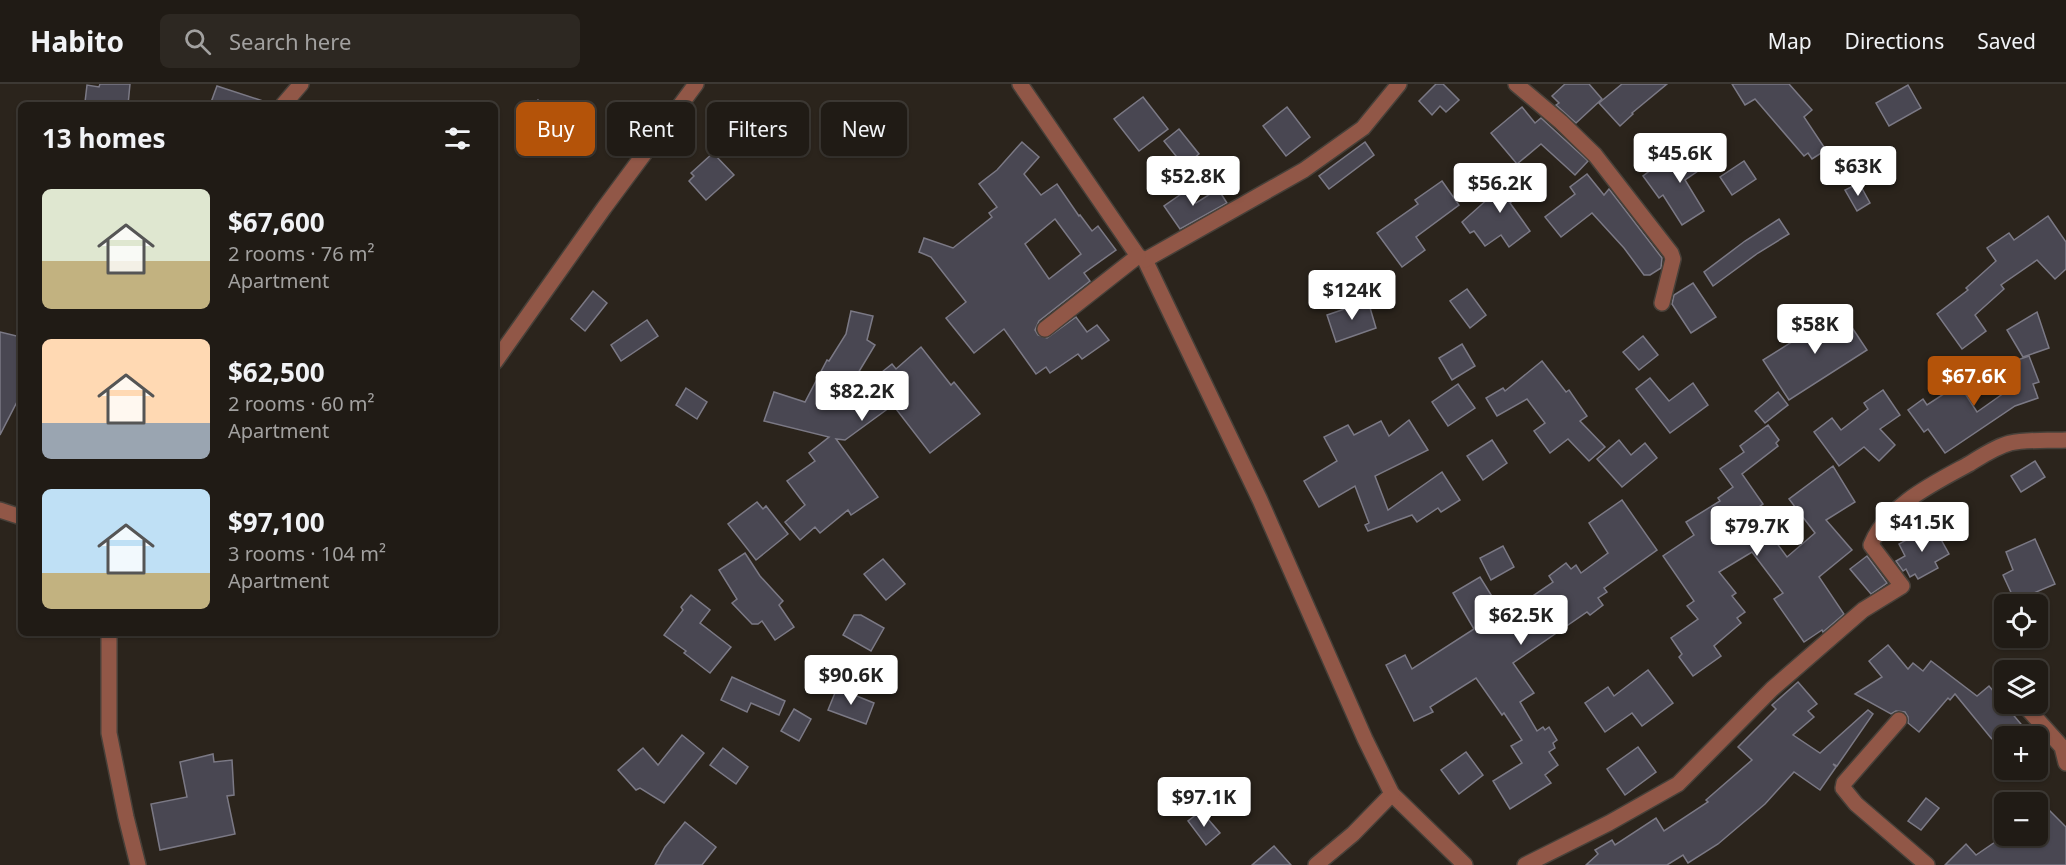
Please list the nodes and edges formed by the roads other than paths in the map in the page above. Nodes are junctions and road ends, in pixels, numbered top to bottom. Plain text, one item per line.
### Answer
1 (301, 84) edge
2 (696, 84) edge
3 (1020, 84) edge
4 (1399, 84) edge
5 (1516, 84) edge
6 (687, 91) edge
7 (286, 102) edge
8 (1142, 258) junction
9 (1662, 303) dead end
10 (1045, 329) dead end
11 (498, 358) edge
12 (2066, 440) edge
13 (0, 510) edge
14 (18, 516) edge
15 (109, 636) edge
16 (2032, 714) edge
17 (1899, 720) dead end
18 (2066, 763) edge
19 (1392, 794) junction
20 (138, 865) edge
21 (1316, 865) edge
22 (1465, 865) edge
23 (1525, 865) edge
24 (1927, 865) edge

1 - 7 street
2 - 6 street
3 - 8 street
4 - 8 street
5 - 9 street
6 - 11 street
8 - 10 street
8 - 19 street
12 - 23 street
13 - 14 street
15 - 20 street
16 - 18 street
17 - 24 street
19 - 21 street
19 - 22 street

